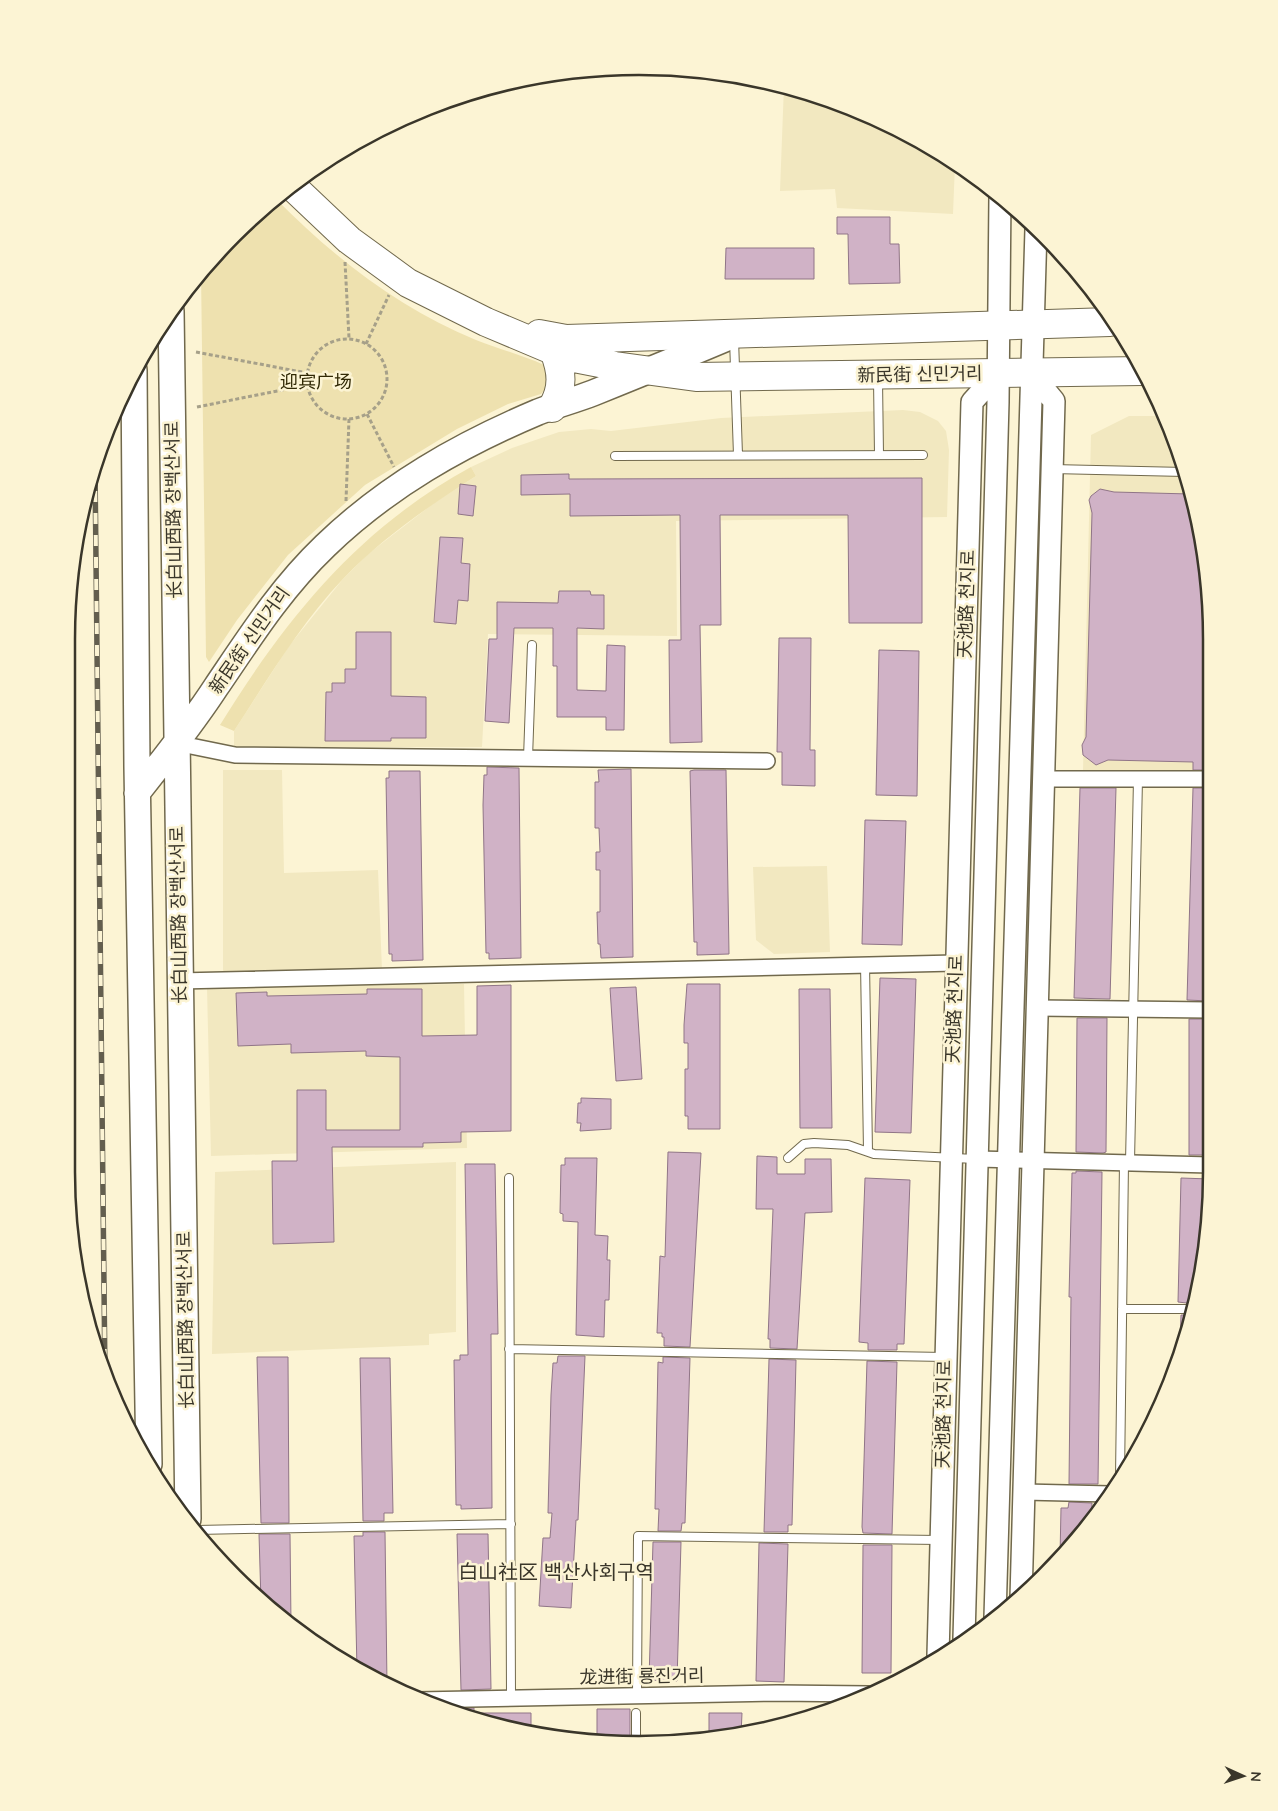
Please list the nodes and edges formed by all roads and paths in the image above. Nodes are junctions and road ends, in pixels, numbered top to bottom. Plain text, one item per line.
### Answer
1 (297, 191) edge
2 (1000, 206) edge
3 (1036, 238) edge
4 (345, 262) dead end
5 (390, 292) dead end
6 (1105, 322) edge
7 (1032, 323) junction
8 (171, 324) edge
9 (998, 324) junction
10 (501, 328) junction
11 (734, 334) junction
12 (349, 338) junction
13 (366, 344) junction
14 (554, 351) junction
15 (196, 352) dead end
16 (650, 371) junction
17 (1135, 371) edge
18 (307, 373) junction
19 (998, 373) junction
20 (1031, 373) junction
21 (878, 375) junction
22 (696, 377) junction
23 (736, 377) junction
24 (307, 385) junction
25 (134, 388) edge
26 (590, 394) junction
27 (197, 407) dead end
28 (552, 408) junction
29 (367, 414) junction
30 (349, 419) junction
31 (738, 455) junction
32 (879, 455) junction
33 (923, 455) dead end
34 (615, 456) dead end
35 (394, 468) dead end
36 (1052, 468) junction
37 (1177, 472) edge
38 (346, 504) dead end
39 (532, 645) dead end
40 (176, 743) junction
41 (528, 758) junction
42 (767, 761) dead end
43 (1043, 779) junction
44 (1138, 779) junction
45 (1203, 779) edge
46 (137, 793) junction
47 (865, 963) junction
48 (955, 963) junction
49 (179, 981) junction
50 (1037, 1008) junction
51 (1133, 1009) junction
52 (1203, 1010) edge
53 (868, 1151) junction
54 (788, 1158) dead end
55 (950, 1158) junction
56 (977, 1159) junction
57 (1008, 1159) junction
58 (1033, 1159) junction
59 (1127, 1162) junction
60 (1203, 1165) edge
61 (509, 1178) dead end
62 (1122, 1309) junction
63 (1186, 1309) edge
64 (510, 1350) junction
65 (945, 1357) junction
66 (149, 1450) edge
67 (1120, 1465) edge
68 (1024, 1492) junction
69 (1102, 1494) edge
70 (188, 1509) edge
71 (511, 1524) junction
72 (204, 1530) edge
73 (940, 1540) junction
74 (1021, 1586) edge
75 (995, 1608) edge
76 (964, 1632) edge
77 (938, 1650) edge
78 (852, 1694) edge
79 (637, 1695) junction
80 (510, 1698) junction
81 (441, 1700) edge
82 (636, 1713) dead end
83 (636, 1736) edge

1 - 10 highway, 新民街 신민거리
2 - 9 main road, 天池路 천지로
3 - 7 main road
4 - 12 path
5 - 13 path
6 - 7 highway, 新民街 신민거리
7 - 9 highway, 新民街 신민거리
7 - 20 main road
8 - 40 main road, 长白山西路 장백산서로
9 - 11 highway, 新民街 신민거리
9 - 19 main road, 天池路 천지로
10 - 11 highway, 新民街 신민거리
10 - 14 highway, 新民街 신민거리
11 - 16 main road, 新民街 신민거리
11 - 23 lane
12 - 13 path
12 - 18 path
13 - 29 path
14 - 16 highway, 新民街 신민거리
14 - 28 highway
15 - 18 path
16 - 22 highway, 新民街 신민거리
16 - 26 main road, 新民街 신민거리
17 - 20 highway, 新民街 신민거리
18 - 24 path
19 - 20 highway, 新民街 신민거리
19 - 21 highway, 新民街 신민거리
19 - 48 main road, 天池路 천지로
19 - 56 main road, 天池路 천지로
20 - 36 main road
20 - 57 main road
21 - 23 highway, 新民街 신민거리
21 - 32 lane
22 - 23 highway, 新民街 신민거리
22 - 26 main road, 新民街 신민거리
23 - 31 lane
24 - 27 path
24 - 30 path
25 - 46 main road, 长白山西路 장백산서로
26 - 28 main road, 新民街 신민거리
28 - 40 main road, 新民街 신민거리
29 - 30 path
29 - 35 path
30 - 38 path
31 - 32 lane
31 - 34 lane
32 - 33 lane
36 - 37 lane
36 - 43 main road
39 - 41 lane
40 - 41 street
40 - 46 main road, 新民街 신민거리
40 - 49 main road, 长白山西路 장백산서로
41 - 42 street
43 - 44 street
43 - 50 main road
44 - 45 street
44 - 51 lane
46 - 66 main road, 长白山西路 장백산서로
47 - 48 street
47 - 49 street
47 - 53 lane
48 - 55 main road, 天池路 천지로
49 - 70 main road, 长白山西路 장백산서로
50 - 51 street
50 - 58 main road
51 - 52 street
51 - 59 lane
53 - 54 lane
53 - 55 lane
55 - 56 lane
55 - 65 main road, 天池路 천지로
56 - 57 street
56 - 76 main road, 天池路 천지로
57 - 58 street
57 - 75 main road
58 - 59 street
58 - 68 main road
59 - 60 street
59 - 62 lane
61 - 64 lane
62 - 63 lane
62 - 67 lane
64 - 65 lane
64 - 71 lane
65 - 73 main road, 天池路 천지로
68 - 69 street
68 - 74 main road
71 - 72 lane
71 - 80 lane
73 - 77 main road, 天池路 천지로
73 - 79 lane
78 - 79 street, 龙进街 룡진거리
79 - 80 street, 龙进街 룡진거리
80 - 81 street, 龙进街 룡진거리
82 - 83 lane

